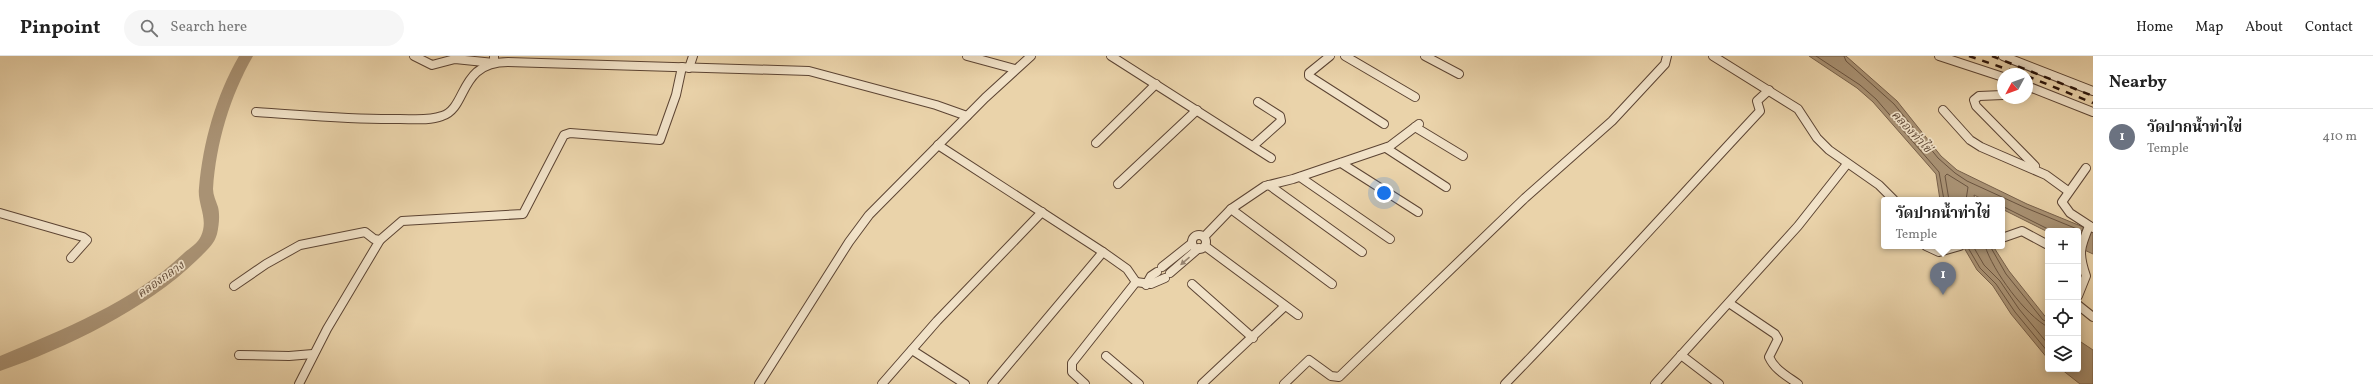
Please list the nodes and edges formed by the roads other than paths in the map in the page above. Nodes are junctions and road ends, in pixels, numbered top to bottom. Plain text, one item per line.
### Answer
1 (414, 56) edge
2 (693, 56) edge
3 (967, 56) edge
4 (1031, 56) edge
5 (1111, 56) edge
6 (1330, 56) edge
7 (1345, 56) edge
8 (1425, 56) edge
9 (1667, 56) edge
10 (1712, 56) edge
11 (1939, 56) edge
12 (2003, 56) edge
13 (494, 60) edge
14 (686, 68) junction
15 (1015, 69) junction
16 (1459, 74) dead end
17 (1997, 75) edge
18 (1156, 84) junction
19 (2033, 88) edge
20 (1769, 90) junction
21 (2093, 91) edge
22 (1997, 94) edge
23 (1415, 97) dead end
24 (1258, 102) dead end
25 (1197, 110) junction
26 (1943, 110) dead end
27 (256, 112) dead end
28 (2093, 112) edge
29 (967, 116) junction
30 (1384, 124) dead end
31 (1096, 143) dead end
32 (938, 145) junction
33 (1253, 146) junction
34 (1386, 148) junction
35 (1463, 156) dead end
36 (1271, 158) dead end
37 (1341, 163) junction
38 (1847, 164) junction
39 (2086, 168) dead end
40 (2042, 172) junction
41 (1300, 177) junction
42 (1118, 184) dead end
43 (1269, 185) junction
44 (1446, 187) dead end
45 (2068, 191) junction
46 (1891, 197) edge
47 (1231, 209) junction
48 (1042, 212) junction
49 (1418, 212) dead end
50 (0, 213) edge
51 (2090, 227) edge
52 (1204, 237) junction
53 (2005, 237) edge
54 (1390, 238) dead end
55 (380, 240) junction
56 (2045, 244) edge
57 (1198, 246) junction
58 (2081, 246) edge
59 (1932, 249) edge
60 (1949, 249) edge
61 (1103, 252) junction
62 (1362, 252) dead end
63 (71, 258) dead end
64 (2081, 264) edge
65 (1136, 282) junction
66 (1192, 284) dead end
67 (1332, 284) dead end
68 (1146, 285) junction
69 (234, 286) dead end
70 (2081, 288) edge
71 (1729, 303) junction
72 (1285, 306) junction
73 (2081, 307) edge
74 (1298, 315) dead end
75 (2093, 317) edge
76 (1252, 338) junction
77 (912, 350) junction
78 (313, 354) junction
79 (239, 355) dead end
80 (1681, 355) junction
81 (1106, 356) dead end
82 (299, 384) edge
83 (759, 384) edge
84 (882, 384) edge
85 (965, 384) edge
86 (992, 384) edge
87 (1086, 384) edge
88 (1139, 384) edge
89 (1202, 384) edge
90 (1284, 384) edge
91 (1505, 384) edge
92 (1655, 384) edge
93 (1719, 384) edge
94 (1798, 384) edge

1 - 13 street
2 - 14 street
3 - 15 street
4 - 15 street
5 - 18 street
6 - 30 street
7 - 23 street
8 - 16 street
9 - 90 street
10 - 20 street
11 - 17 street
12 - 21 street
13 - 14 street
13 - 27 street
14 - 29 street
14 - 55 street
15 - 29 street
18 - 25 street
18 - 31 street
19 - 28 street
20 - 38 street
20 - 91 street
22 - 40 street
24 - 33 street
25 - 33 street
25 - 42 street
26 - 40 street
29 - 32 street
32 - 48 street
32 - 83 street
33 - 36 street
34 - 35 street
34 - 37 street
34 - 44 street
37 - 41 street
37 - 49 street
38 - 46 street
38 - 71 street
39 - 45 street
40 - 45 street
41 - 43 street
41 - 54 street
43 - 47 street
43 - 62 street
45 - 51 street
47 - 52 street
47 - 67 street
48 - 61 street
48 - 77 street
50 - 63 street
51 - 58 street
52 - 57 street
52 - 57 street
53 - 56 street
55 - 69 street
55 - 78 street
57 - 68 street
57 -> 68 street
57 - 72 street
59 - 60 street
61 - 65 street
61 - 86 street
64 - 70 street
65 - 68 street
65 - 87 street
66 - 76 street
71 - 80 street
71 - 94 street
72 - 74 street
72 - 76 street
73 - 75 street
76 - 89 street
77 - 84 street
77 - 85 street
78 - 79 street
78 - 82 street
80 - 92 street
80 - 93 street
81 - 88 street

